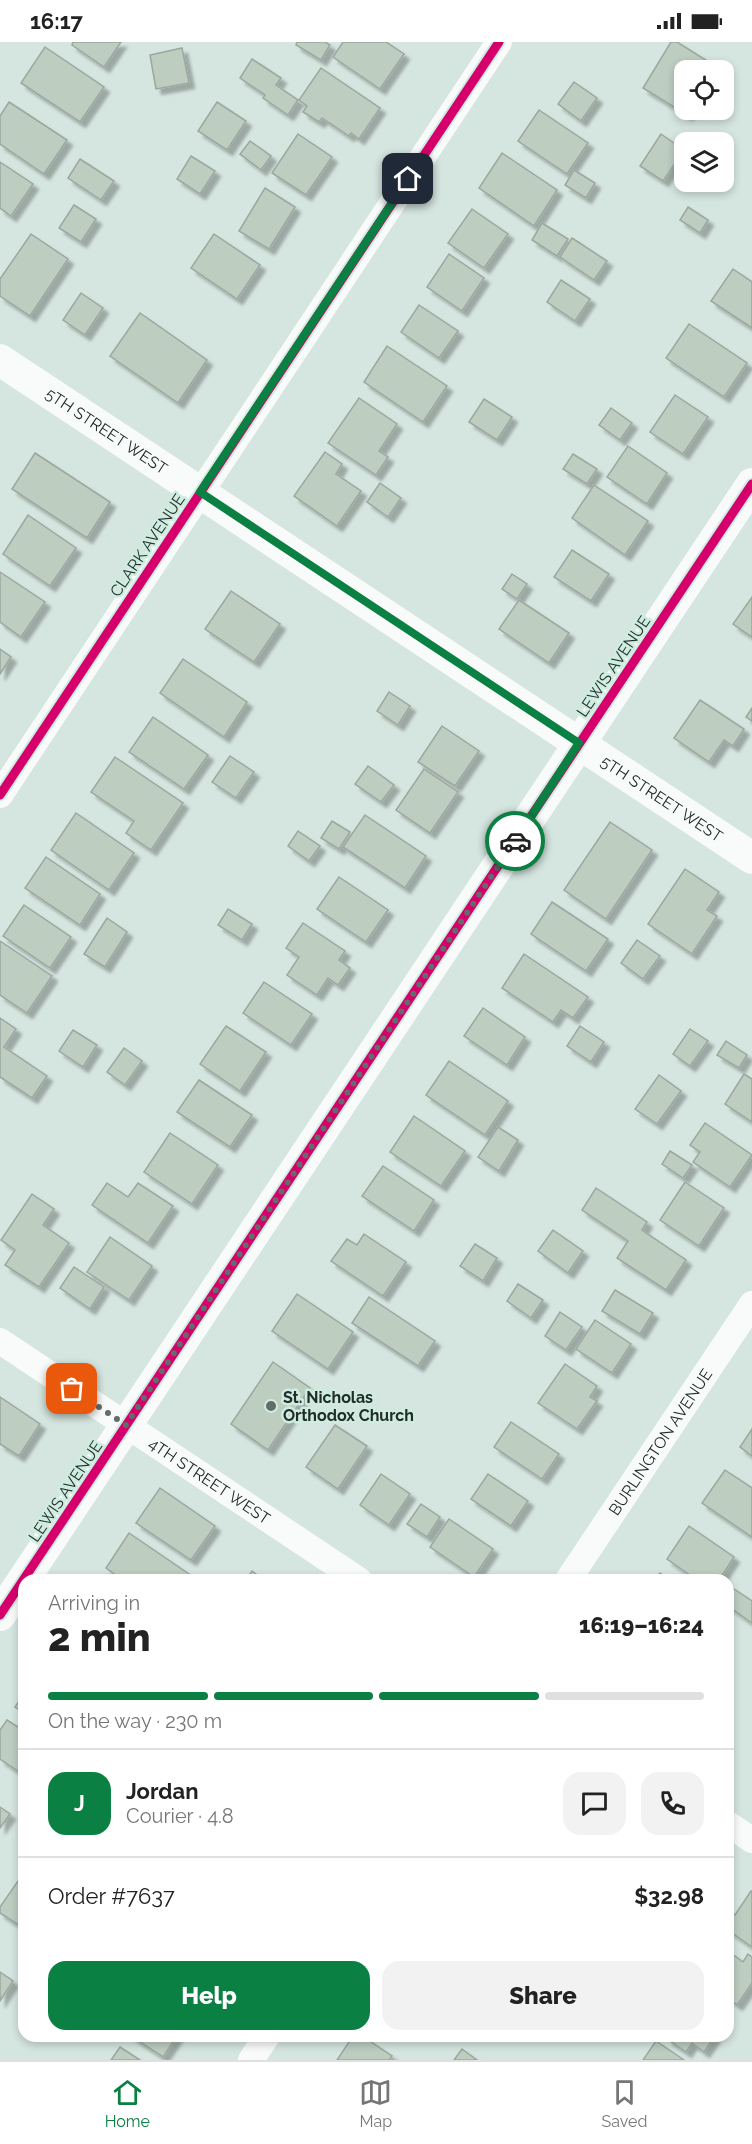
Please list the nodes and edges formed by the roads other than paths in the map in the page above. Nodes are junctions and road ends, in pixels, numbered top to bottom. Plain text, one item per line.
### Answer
1 (499, 42) edge
2 (0, 360) edge
3 (752, 484) edge
4 (200, 492) junction
5 (579, 743) junction
6 (0, 795) edge
7 (752, 858) edge
8 (752, 1304) edge
9 (0, 1341) edge
10 (126, 1425) junction
11 (27, 1574) edge
12 (350, 1574) edge
13 (572, 1574) edge
14 (18, 1588) edge
15 (0, 1615) edge
16 (734, 1828) edge
17 (752, 1840) edge
18 (263, 2042) edge
19 (251, 2060) edge

1 - 4 street, CLARK AVENUE
2 - 4 street, 5TH STREET WEST
3 - 5 street, LEWIS AVENUE
4 - 5 street, 5TH STREET WEST
4 - 6 street, CLARK AVENUE
5 - 7 street, 5TH STREET WEST
5 - 10 street, LEWIS AVENUE
8 - 13 street, BURLINGTON AVENUE
9 - 10 street, 4TH STREET WEST
10 - 11 street, LEWIS AVENUE
10 - 12 street, 4TH STREET WEST
14 - 15 street, LEWIS AVENUE
16 - 17 street
18 - 19 street

